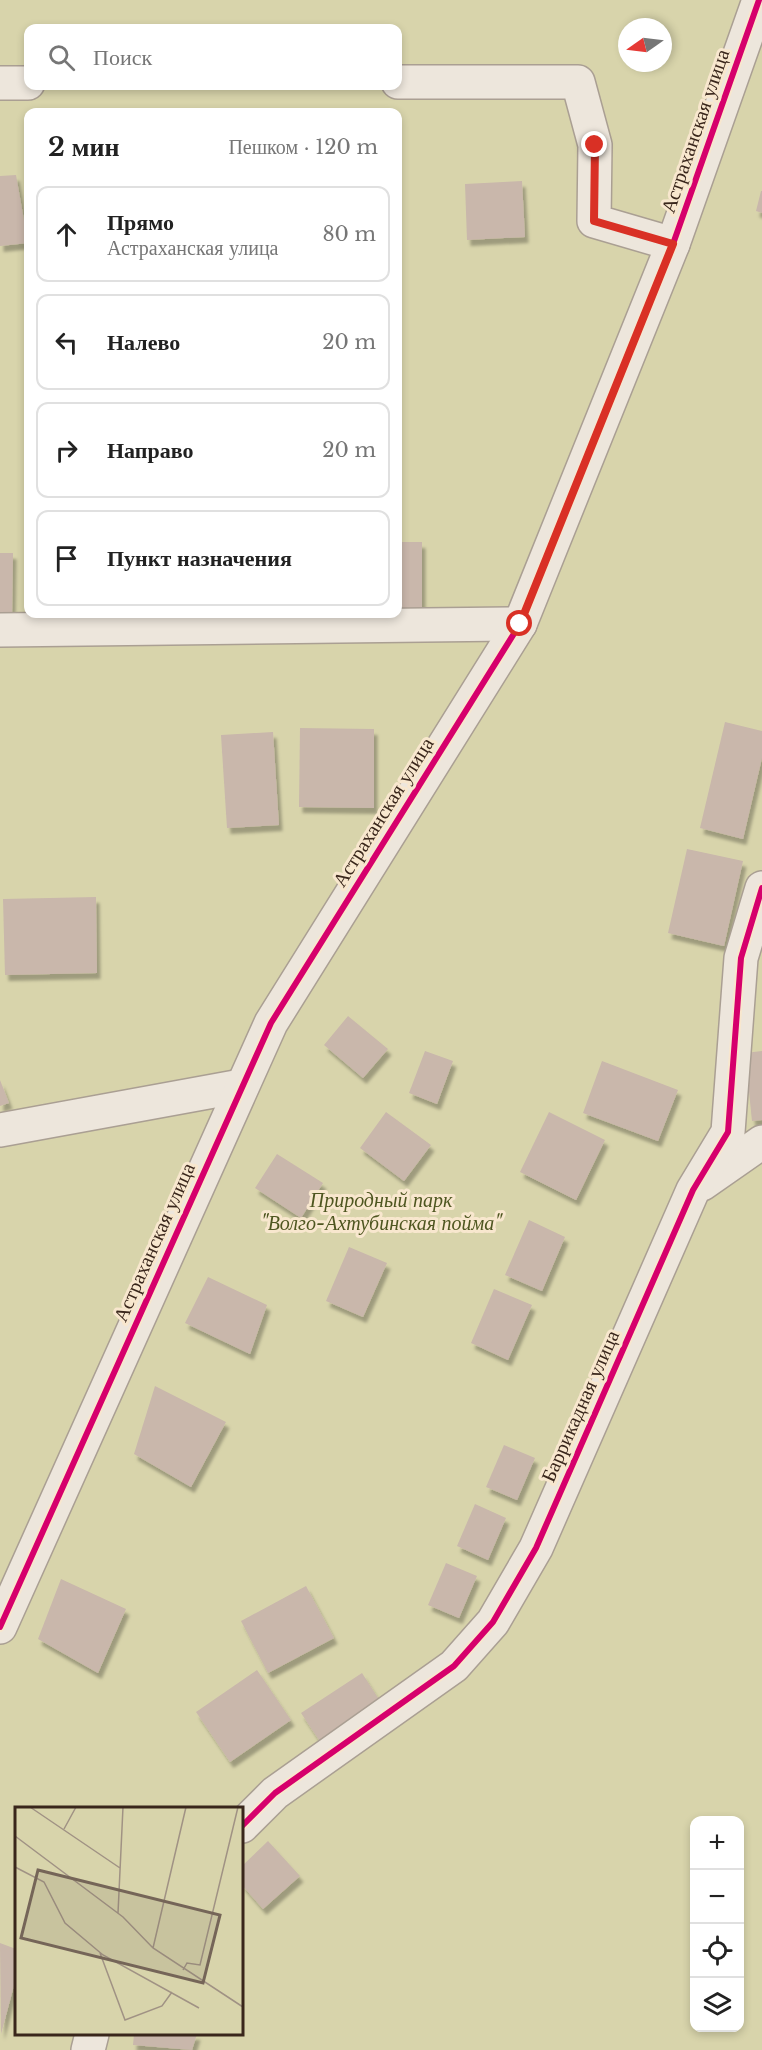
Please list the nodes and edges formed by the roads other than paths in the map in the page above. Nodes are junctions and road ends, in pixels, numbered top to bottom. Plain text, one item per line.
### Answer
1 (759, 0) edge
2 (402, 82) edge
3 (0, 83) edge
4 (24, 83) edge
5 (673, 244) junction
6 (520, 624) junction
7 (0, 630) edge
8 (762, 888) edge
9 (241, 1086) junction
10 (0, 1130) edge
11 (762, 1142) edge
12 (693, 1190) junction
13 (0, 1627) edge
14 (243, 1825) edge
15 (92, 2035) edge
16 (88, 2050) edge

1 - 5 street, Астраханская улица
2 - 5 street
3 - 4 street
5 - 6 street, Астраханская улица
6 - 7 street
6 - 9 street, Астраханская улица
8 - 12 street, Баррикадная улица
9 - 10 street
9 - 13 street, Астраханская улица
11 - 12 street
12 - 14 street, Баррикадная улица
15 - 16 street

